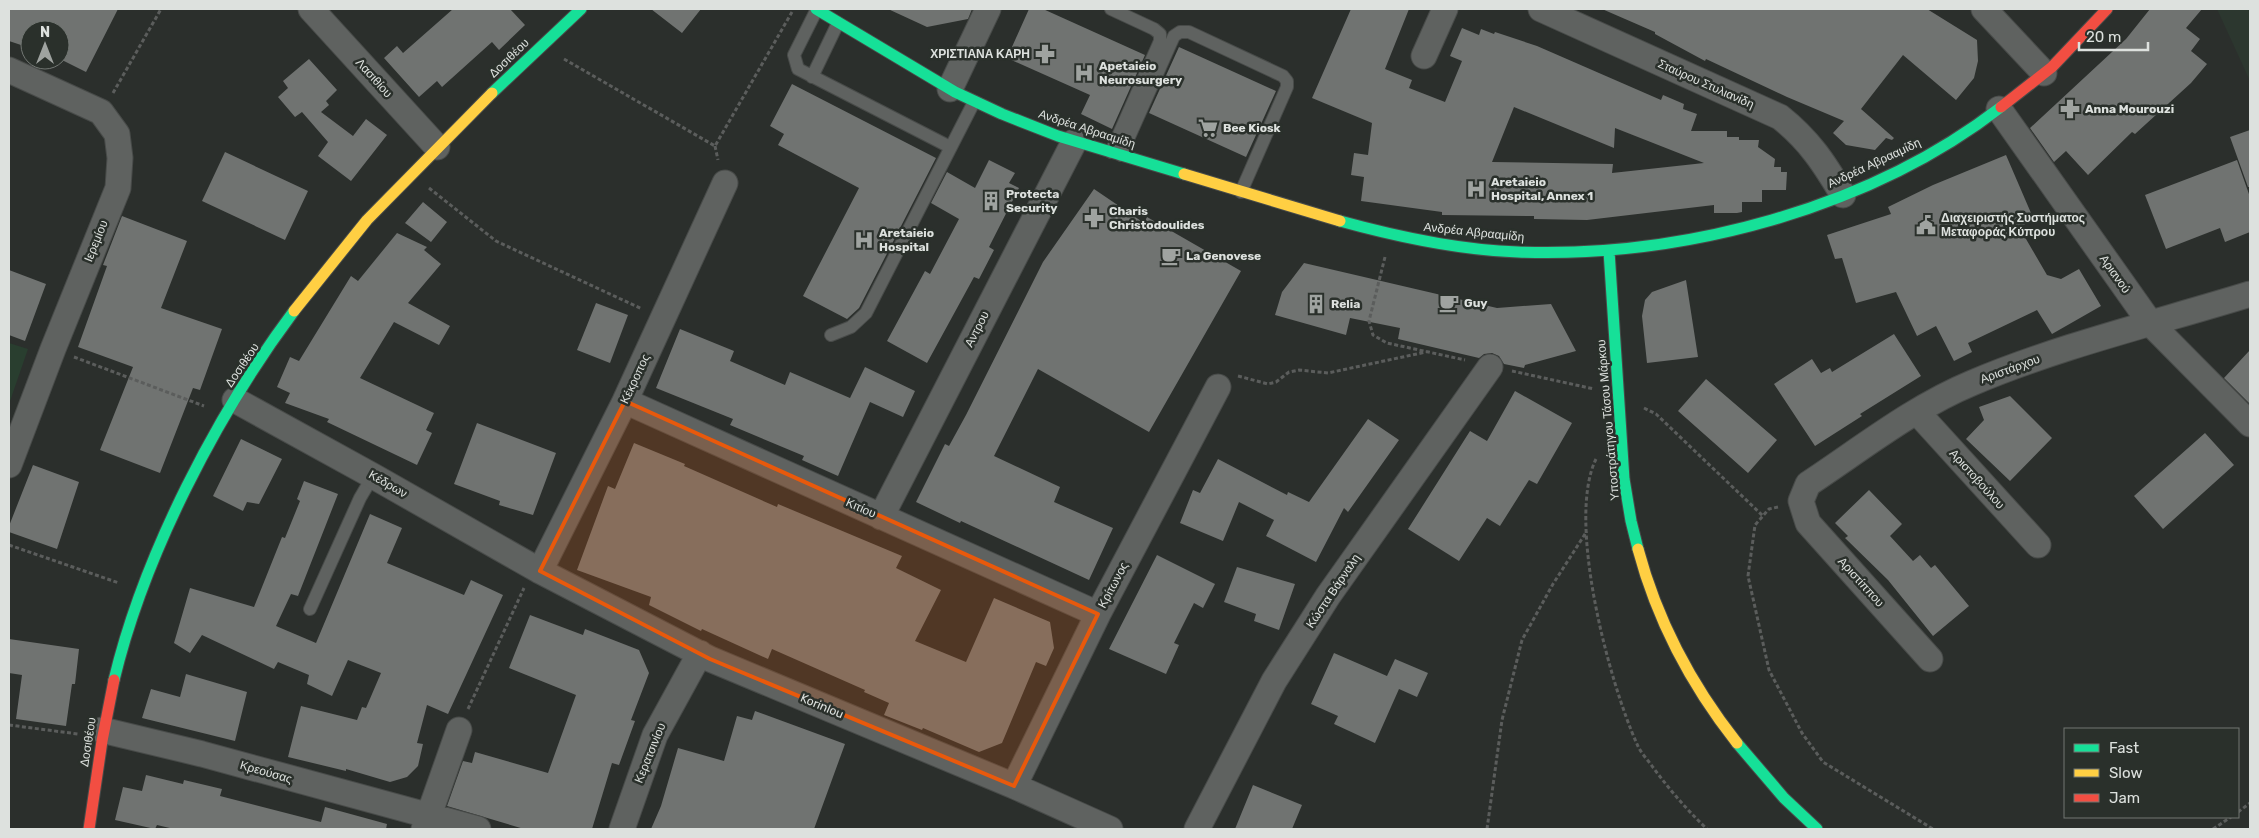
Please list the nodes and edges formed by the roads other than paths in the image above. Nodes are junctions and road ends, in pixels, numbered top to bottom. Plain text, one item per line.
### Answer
1 (311, 9) edge
2 (581, 9) edge
3 (816, 9) edge
4 (988, 9) edge
5 (1111, 9) edge
6 (1444, 9) edge
7 (1540, 9) edge
8 (1984, 9) edge
9 (2107, 9) edge
10 (838, 24) junction
11 (1424, 56) dead end
12 (9, 70) edge
13 (2044, 73) junction
14 (812, 77) junction
15 (950, 89) junction
16 (974, 102) junction
17 (1999, 109) junction
18 (1074, 142) junction
19 (437, 147) junction
20 (950, 147) junction
21 (1116, 154) junction
22 (725, 183) dead end
23 (1241, 192) junction
24 (1843, 195) junction
25 (1608, 251) junction
26 (2250, 294) edge
27 (2151, 324) junction
28 (831, 335) dead end
29 (1490, 366) road end
30 (1218, 387) road end
31 (625, 401) junction
32 (231, 407) junction
33 (1917, 412) junction
34 (2250, 424) edge
35 (9, 465) edge
36 (373, 476) junction
37 (1801, 501) joint
38 (881, 517) junction
39 (2038, 545) dead end
40 (537, 569) junction
41 (310, 608) dead end
42 (1098, 614) junction
43 (700, 653) junction
44 (1930, 659) dead end
45 (459, 730) road end
46 (102, 734) junction
47 (1014, 786) junction
48 (426, 822) edge
49 (89, 829) edge
50 (478, 829) edge
51 (622, 829) edge
52 (1110, 829) edge
53 (1197, 829) edge
54 (1817, 829) edge

1 - 19 street, Λασιθίου
2 - 19 main road, Δοσιθέου
3 - 10 main road, Ανδρέα Αβρααμίδη
3 - 14 lane
4 - 15 street
5 - 21 lane
6 - 11 street
7 - 24 street, Σταύρου Στυλιανίδη
8 - 13 street
9 - 13 main road, Ανδρέα Αβρααμίδη
10 - 14 lane
10 - 15 main road, Ανδρέα Αβρααμίδη
12 - 35 street, Ιερεμίου
13 - 17 main road, Ανδρέα Αβρααμίδη
14 - 20 lane
15 - 16 main road, Ανδρέα Αβρααμίδη
16 - 18 main road, Ανδρέα Αβρααμίδη
16 - 20 lane
17 - 24 main road, Ανδρέα Αβρααμίδη
17 - 27 street, Αριανού
18 - 21 main road, Ανδρέα Αβρααμίδη
18 - 38 street, Αντρου
19 - 32 main road, Δοσιθέου
20 - 28 lane
21 - 23 main road, Ανδρέα Αβρααμίδη
21 - 23 lane
22 - 31 street, Κέκροπος
23 - 25 main road, Ανδρέα Αβρααμίδη
24 - 25 main road, Ανδρέα Αβρααμίδη
25 - 54 main road, Υποστράτηγου Τάσου Μάρκου
26 - 27 street, Αριστάρχου
27 - 33 street, Αριστάρχου
27 - 34 street, Αριανού
29 - 53 street, Κώστα Βάρναλη
30 - 42 street, Κρίτωνος
31 - 38 street, Κιτίου
31 - 40 street, Κέκροπος
32 - 36 street, Κέδρων
32 - 46 main road, Δοσιθέου
33 - 37 street, Αριστάρχου
33 - 39 street, Αριστοβούλου
36 - 40 street, Κέδρων
36 - 41 lane
37 - 44 street, Αριστίππου
38 - 42 street, Κιτίου
40 - 43 street, Korinlou
42 - 47 street, Κρίτωνος
43 - 47 street, Korinlou
43 - 51 street, Κερατσινίου
45 - 48 street
46 - 48 street, Κρεούσας
46 - 49 main road, Δοσιθέου
47 - 52 street, Korinlou
48 - 50 street, Κρεούσας

